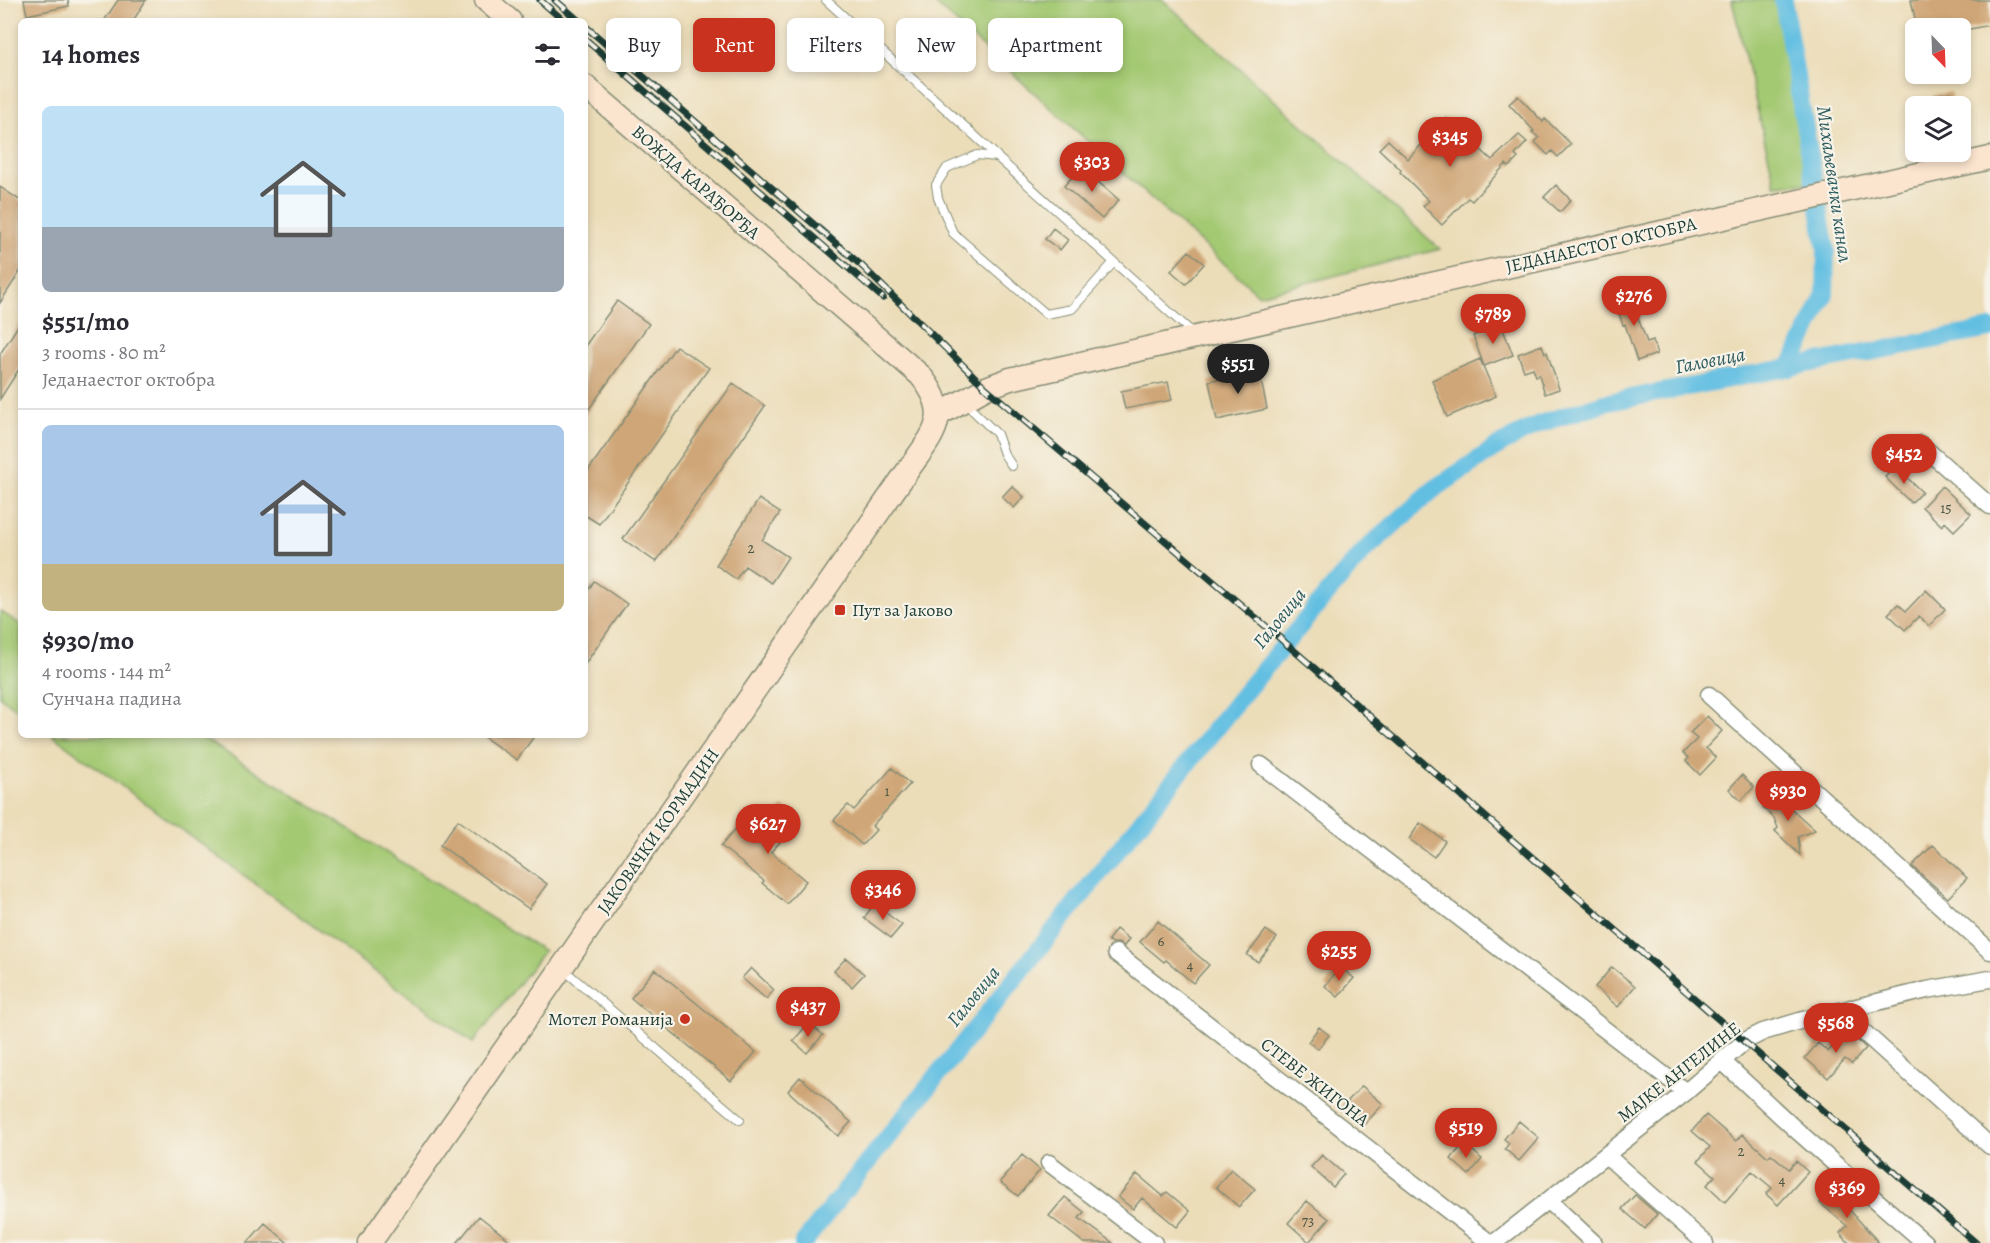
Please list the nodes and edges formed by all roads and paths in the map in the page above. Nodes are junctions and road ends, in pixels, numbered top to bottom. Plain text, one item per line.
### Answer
1 (486, 0) edge
2 (826, 0) edge
3 (507, 18) edge
4 (588, 89) edge
5 (997, 157) junction
6 (1990, 158) edge
7 (1114, 262) junction
8 (1197, 337) junction
9 (963, 401) junction
10 (938, 415) junction
11 (1920, 444) dead end
12 (1011, 466) dead end
13 (1990, 506) edge
14 (1709, 695) dead end
15 (1261, 765) dead end
16 (1990, 951) edge
17 (1116, 953) dead end
18 (562, 969) junction
19 (1990, 979) edge
20 (1850, 1008) junction
21 (1722, 1061) junction
22 (1686, 1092) junction
23 (740, 1120) dead end
24 (1990, 1146) edge
25 (1606, 1155) junction
26 (1049, 1163) dead end
27 (1549, 1201) junction
28 (370, 1243) edge
29 (1154, 1243) edge
30 (1492, 1243) edge
31 (1594, 1243) edge
32 (1705, 1243) edge
33 (1925, 1243) edge

1 - 3 main road
2 - 5 lane
4 - 10 main road, ВОЖДА КАРАЂОРЂА
5 - 7 lane
5 - 7 lane
6 - 8 main road, ЈЕДАНАЕСТОГ ОКТОБРА
7 - 8 lane
8 - 9 main road, ЈЕДАНАЕСТОГ ОКТОБРА
9 - 10 main road, ЈЕДАНАЕСТОГ ОКТОБРА
9 - 12 lane
10 - 18 main road, ЈАКОВАЧКИ КОРМАДИН
11 - 13 street
14 - 16 street
15 - 22 street
17 - 30 street, СТЕВЕ ЖИГОНА
18 - 23 lane
18 - 28 main road, ЈАКОВАЧКИ КОРМАДИН
19 - 20 street, МАЈКЕ АНГЕЛИНЕ
20 - 21 street, МАЈКЕ АНГЕЛИНЕ
20 - 24 street
21 - 22 street, МАЈКЕ АНГЕЛИНЕ
21 - 33 street
22 - 25 street, МАЈКЕ АНГЕЛИНЕ
25 - 27 street, МАЈКЕ АНГЕЛИНЕ
25 - 32 street
26 - 29 street
27 - 30 street, МАЈКЕ АНГЕЛИНЕ
27 - 31 street

